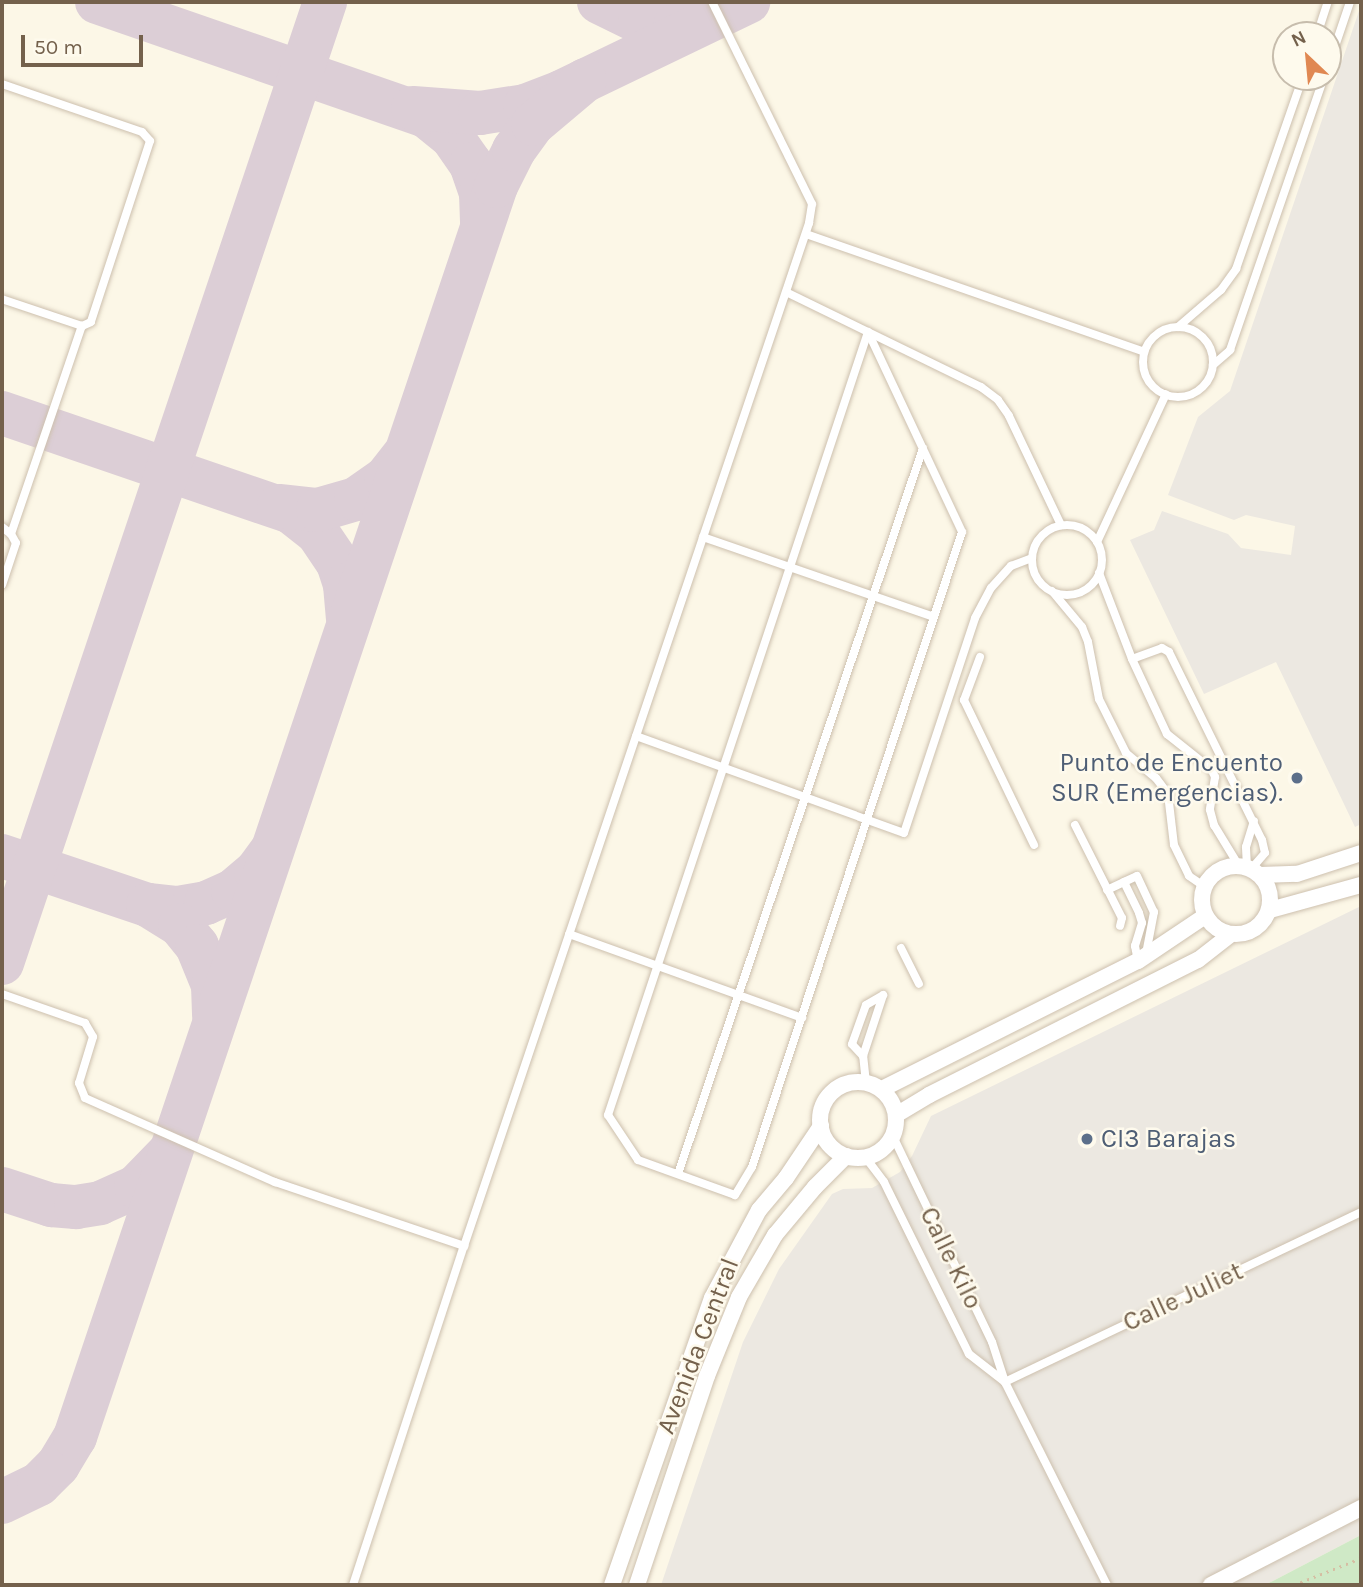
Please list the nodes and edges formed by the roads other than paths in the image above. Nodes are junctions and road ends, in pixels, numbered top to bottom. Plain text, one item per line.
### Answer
1 (712, 2) edge
2 (1328, 2) edge
3 (1350, 2) edge
4 (1322, 21) edge
5 (1342, 26) edge
6 (2, 84) edge
7 (1298, 91) edge
8 (1319, 91) edge
9 (806, 234) junction
10 (786, 292) junction
11 (2, 299) edge
12 (82, 326) junction
13 (1178, 327) junction
14 (868, 332) junction
15 (1144, 352) junction
16 (1213, 365) junction
17 (1166, 394) junction
18 (923, 448) junction
19 (1061, 525) junction
20 (2, 527) edge
21 (11, 534) junction
22 (703, 537) junction
23 (1097, 542) junction
24 (1032, 558) junction
25 (790, 567) junction
26 (1099, 573) junction
27 (2, 585) edge
28 (1052, 591) junction
29 (873, 596) junction
30 (934, 617) junction
31 (979, 657) dead end
32 (1132, 659) junction
33 (636, 736) junction
34 (723, 768) junction
35 (805, 797) junction
36 (867, 820) junction
37 (1254, 821) junction
38 (1075, 825) dead end
39 (1034, 845) dead end
40 (1361, 853) edge
41 (1249, 869) junction
42 (1124, 882) junction
43 (1361, 885) edge
44 (1204, 886) junction
45 (1107, 890) junction
46 (1270, 911) junction
47 (1205, 916) junction
48 (1120, 926) dead end
49 (569, 934) junction
50 (1230, 935) junction
51 (901, 948) dead end
52 (1142, 959) junction
53 (658, 964) junction
54 (919, 984) dead end
55 (2, 995) edge
56 (738, 995) junction
57 (802, 1018) junction
58 (863, 1056) junction
59 (866, 1083) junction
60 (881, 1090) junction
61 (897, 1115) junction
62 (821, 1126) junction
63 (893, 1136) junction
64 (846, 1156) junction
65 (866, 1158) junction
66 (678, 1174) junction
67 (1361, 1213) edge
68 (464, 1246) junction
69 (1005, 1382) junction
70 (1361, 1508) edge
71 (353, 1585) edge
72 (612, 1585) edge
73 (637, 1585) edge
74 (1108, 1585) edge
75 (1211, 1585) edge

1 - 9 lane
2 - 4 lane
3 - 5 lane
6 - 12 lane
7 - 13 lane
8 - 16 lane
9 - 10 lane
9 - 15 lane
10 - 14 lane
10 - 22 lane
11 - 12 lane
12 - 21 lane
13 - 15 lane
13 - 16 lane
14 - 18 lane
14 - 19 lane
14 - 25 lane
15 - 17 lane
16 - 17 lane
17 - 23 lane
18 - 29 lane
18 - 30 lane
19 - 23 lane
19 - 24 lane
20 - 21 lane
21 - 27 lane
22 - 25 lane
22 - 33 lane
23 - 26 lane
24 - 28 lane
24 - 36 lane
25 - 29 lane
25 - 34 lane
26 - 28 lane
26 - 32 lane
28 - 44 lane
29 - 30 lane
29 - 35 lane
30 - 36 lane
31 - 39 lane
32 - 37 lane
32 - 41 lane
33 - 34 lane
33 - 49 lane
34 - 35 lane
34 - 53 lane
35 - 36 lane
35 - 56 lane
36 - 57 lane
37 - 41 lane
37 - 41 lane
38 - 45 lane
40 - 41 street
41 - 44 street
41 - 46 street
42 - 45 lane
42 - 52 lane
42 - 52 lane
43 - 46 street
44 - 47 street
45 - 48 lane
46 - 50 street
47 - 50 street
47 - 52 street
49 - 53 lane
49 - 68 lane
50 - 61 street
51 - 54 lane
52 - 60 street
53 - 56 lane
53 - 66 lane
55 - 68 lane
56 - 57 lane
56 - 66 lane
57 - 66 lane
58 - 58 lane
58 - 59 lane
59 - 60 street
59 - 62 street
60 - 61 street
61 - 63 street
62 - 64 street
62 - 72 street, Avenida Central
63 - 65 street
63 - 69 lane, Calle Kilo
64 - 65 street
64 - 73 street, Avenida Central
65 - 69 lane, Calle Kilo
67 - 69 lane, Calle Juliet
68 - 71 lane
69 - 74 lane, Calle Kilo
70 - 75 street

